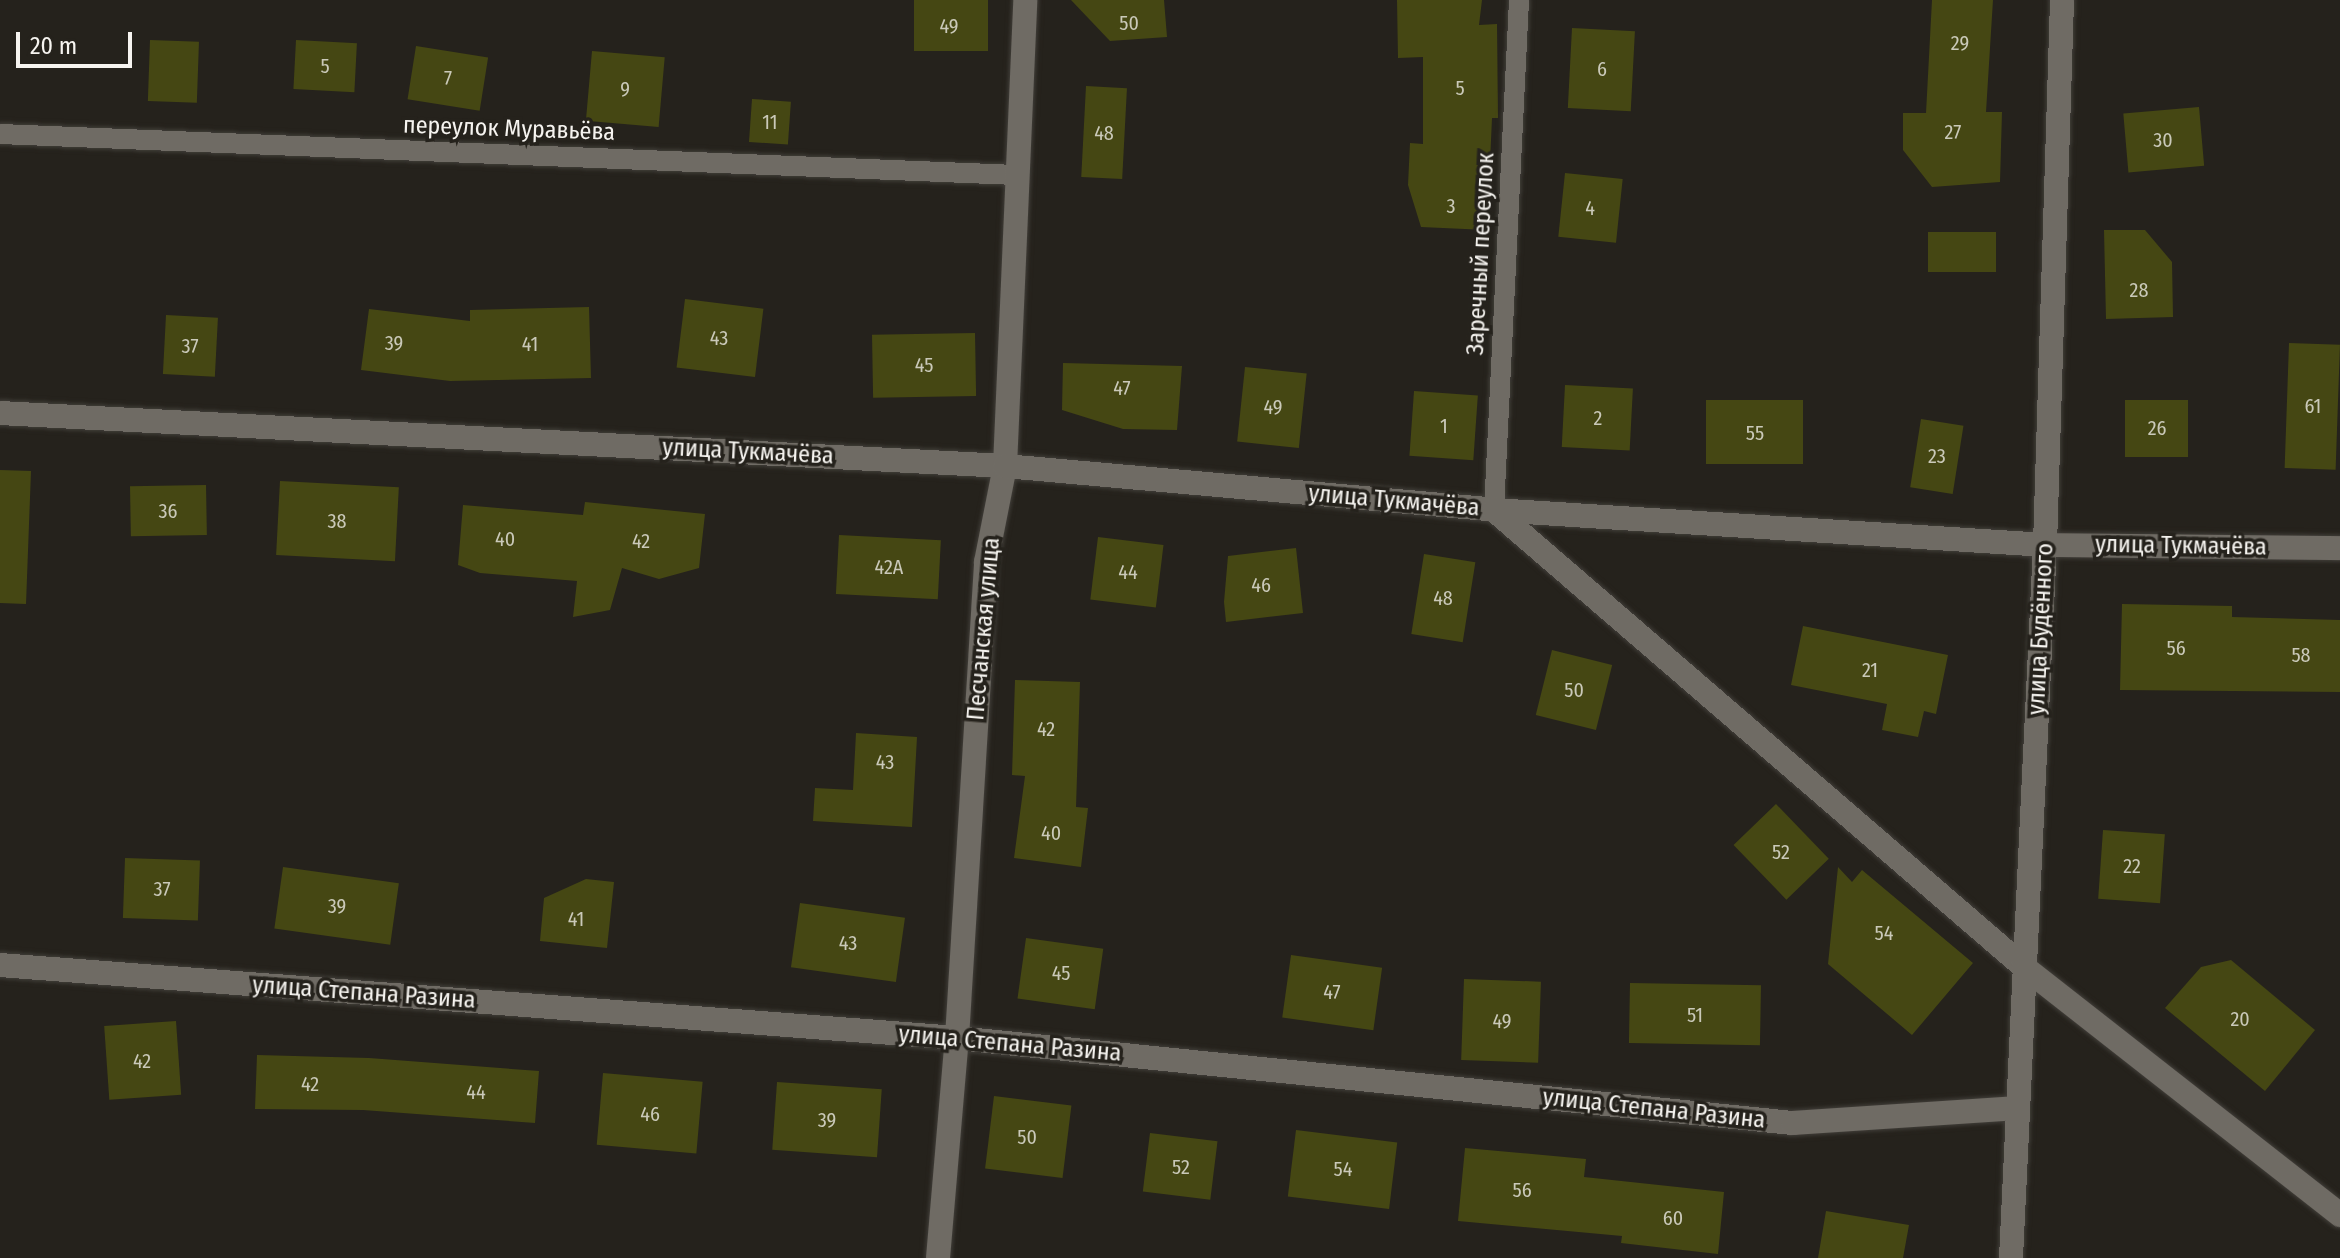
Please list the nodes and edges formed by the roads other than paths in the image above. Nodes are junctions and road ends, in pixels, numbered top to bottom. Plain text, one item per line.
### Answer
1 (1025, 0) edge
2 (1519, 0) edge
3 (2062, 0) edge
4 (0, 134) edge
5 (1016, 175) junction
6 (0, 413) edge
7 (1005, 466) junction
8 (1494, 510) junction
9 (2045, 545) junction
10 (2340, 548) edge
11 (0, 965) edge
12 (2024, 967) junction
13 (957, 1038) junction
14 (2018, 1108) junction
15 (2340, 1215) edge
16 (938, 1258) edge
17 (2011, 1258) edge

1 - 5 street, Песчанская улица
2 - 8 lane, Заречный переулок
3 - 9 street, улица Будённого
4 - 5 lane, переулок Муравьёва
5 - 7 street, Песчанская улица
6 - 7 street, улица Тукмачёва
7 - 8 street, улица Тукмачёва
7 - 13 street, Песчанская улица
8 - 9 street, улица Тукмачёва
8 - 12 street, улица Тукмачёва
9 - 10 street, улица Тукмачёва
9 - 12 street, улица Будённого
11 - 13 street, улица Степана Разина
12 - 14 street, улица Будённого
12 - 15 street
13 - 14 street, улица Степана Разина
13 - 16 street, Песчанская улица
14 - 17 street, улица Будённого

